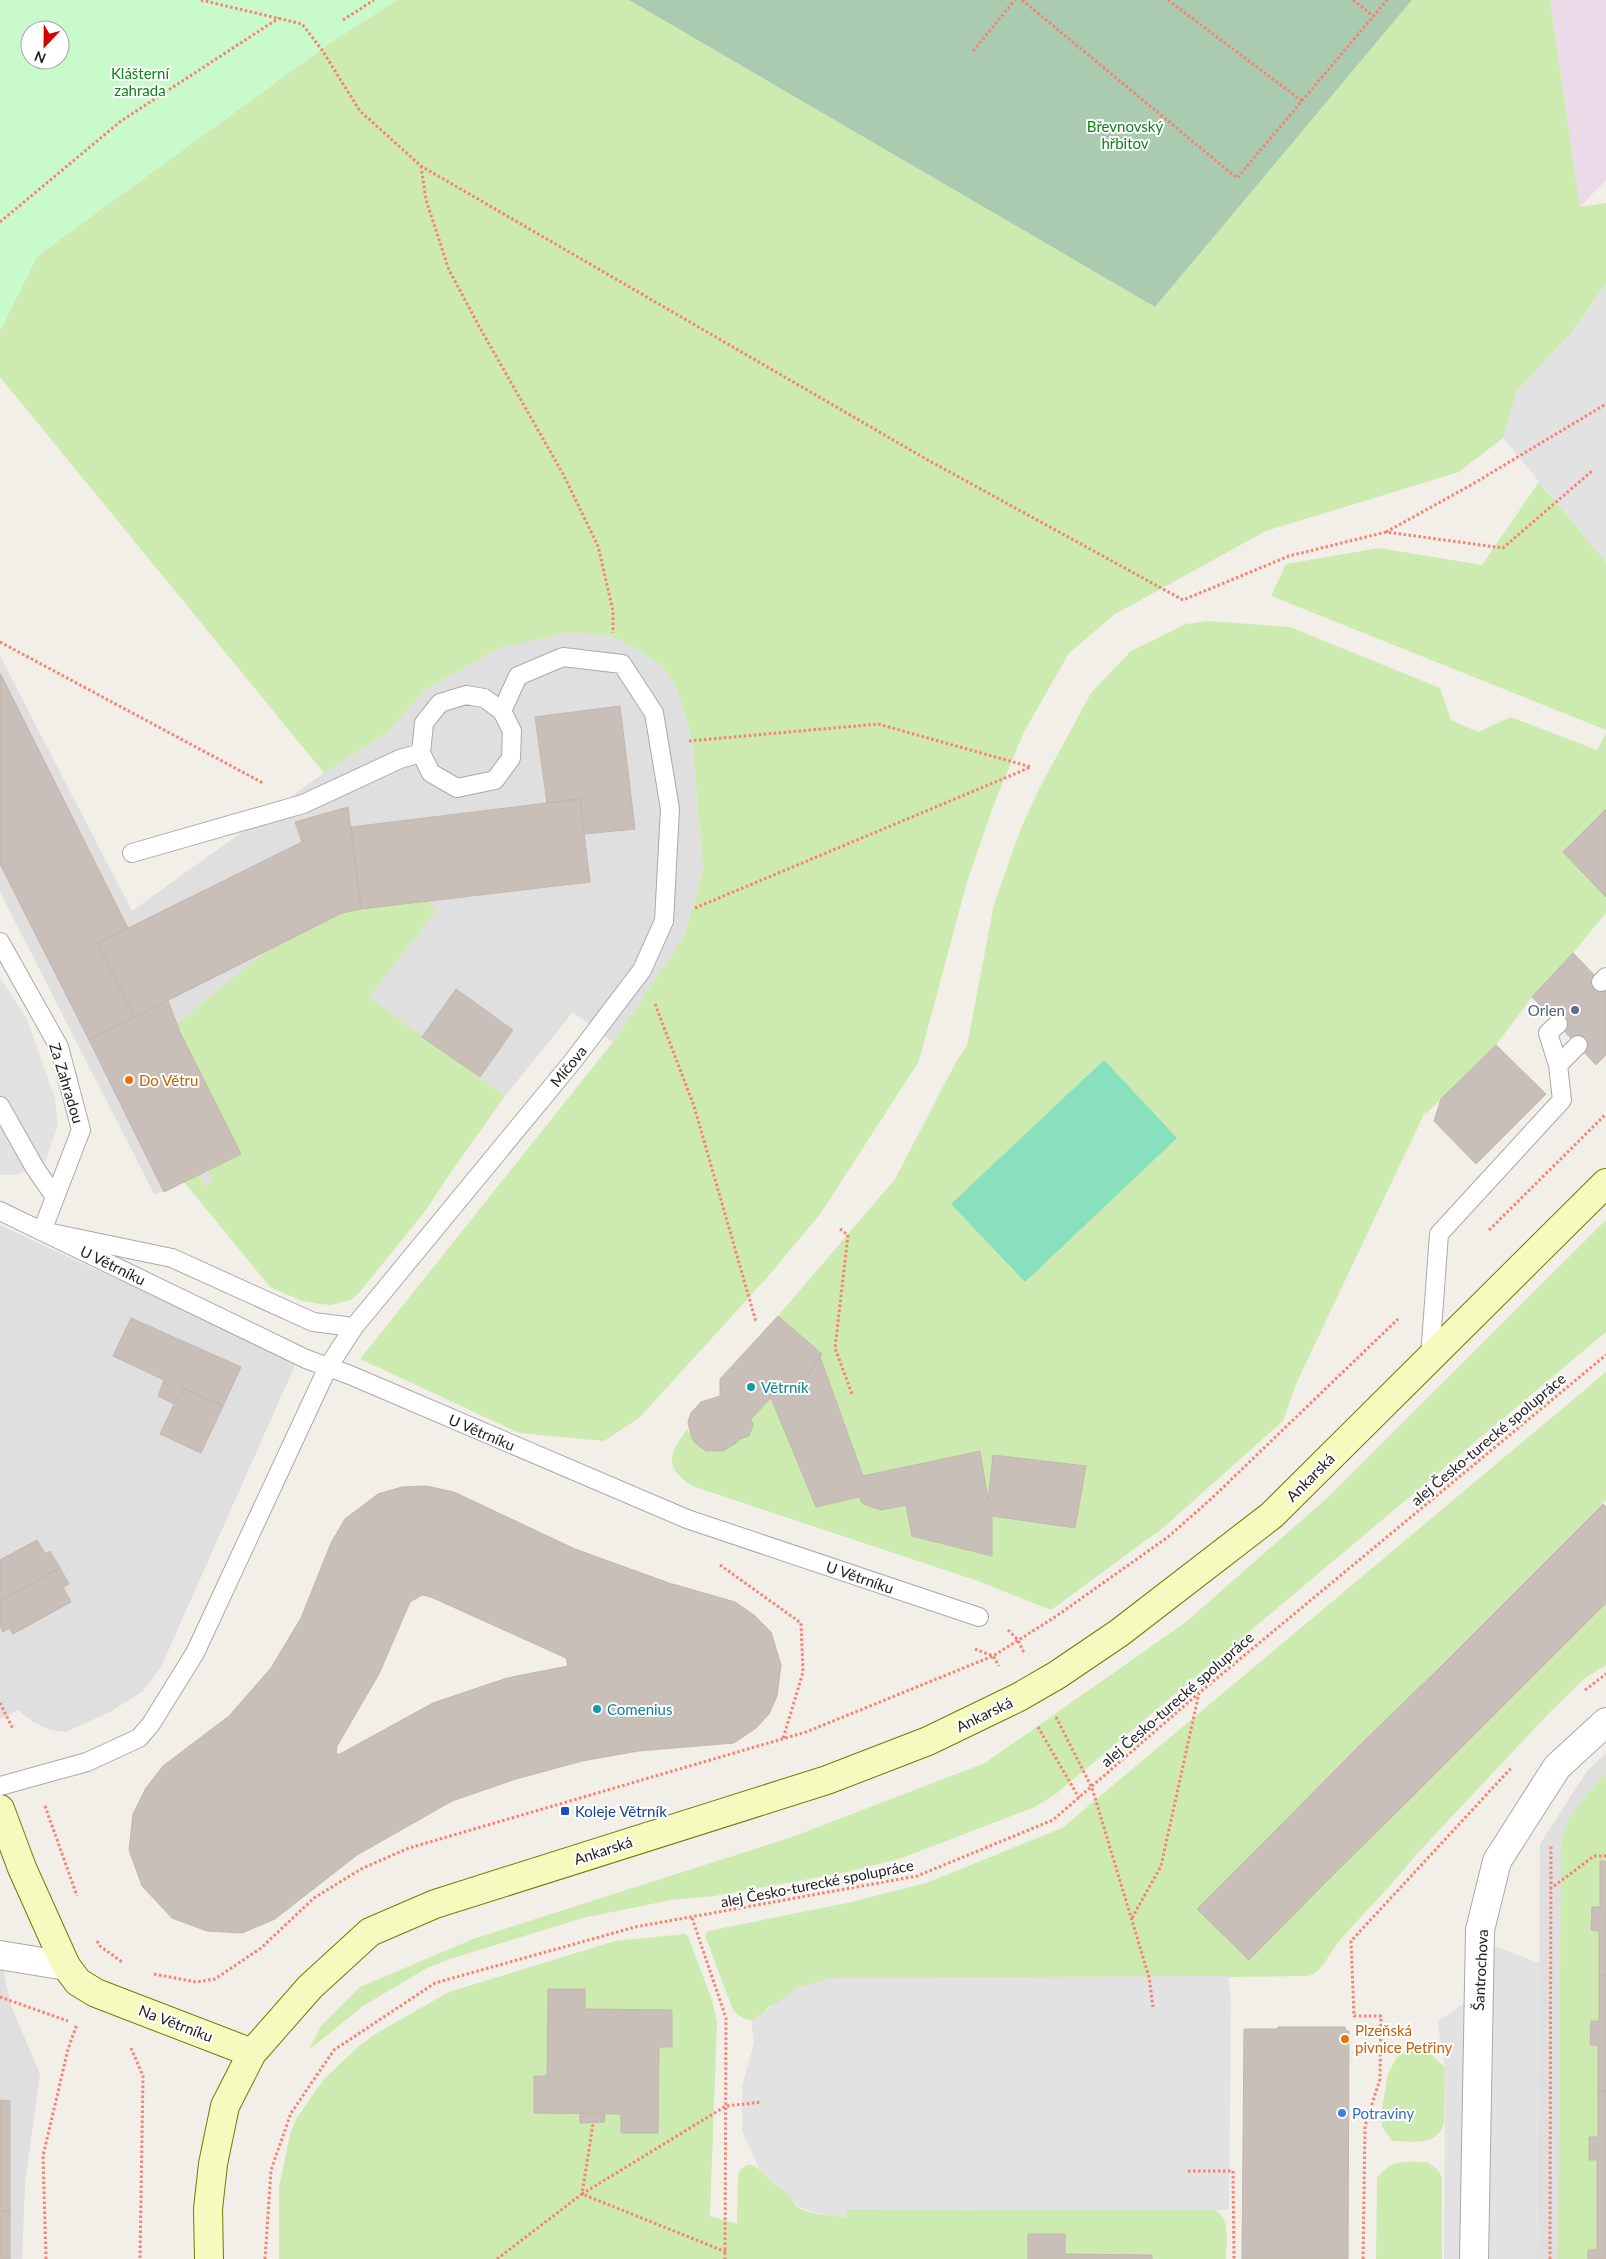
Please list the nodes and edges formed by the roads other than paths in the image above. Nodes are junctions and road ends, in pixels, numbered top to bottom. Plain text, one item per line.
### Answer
1 (502, 711) junction
2 (421, 753) junction
3 (132, 854) dead end
4 (0, 942) edge
5 (1558, 1024) dead end
6 (1578, 1045) dead end
7 (1558, 1066) junction
8 (0, 1106) edge
9 (1606, 1183) edge
10 (55, 1197) junction
11 (0, 1211) edge
12 (42, 1231) junction
13 (354, 1327) junction
14 (1430, 1357) junction
15 (328, 1367) junction
16 (979, 1617) road end
17 (1606, 1722) edge
18 (0, 1786) edge
19 (0, 1809) edge
20 (0, 1955) edge
21 (66, 1966) junction
22 (252, 2053) junction
23 (209, 2259) edge
24 (1474, 2259) edge

1 - 2 lane
1 - 2 lane
1 - 13 lane, Míčova
2 - 3 lane
4 - 10 lane, Za Zahradou
5 - 7 lane
6 - 7 lane
7 - 14 lane
8 - 10 lane
9 - 14 street, Ankarská
10 - 12 lane, Za Zahradou
11 - 12 lane, U Větrníku
12 - 13 lane
12 - 15 lane, U Větrníku
13 - 15 lane, Míčova
14 - 22 street, Ankarská
15 - 16 lane, U Větrníku
15 - 18 lane, Míčova
17 - 24 street, Šantrochova
19 - 21 street, Na Větrníku
20 - 21 street
21 - 22 street, Na Větrníku
22 - 23 street

